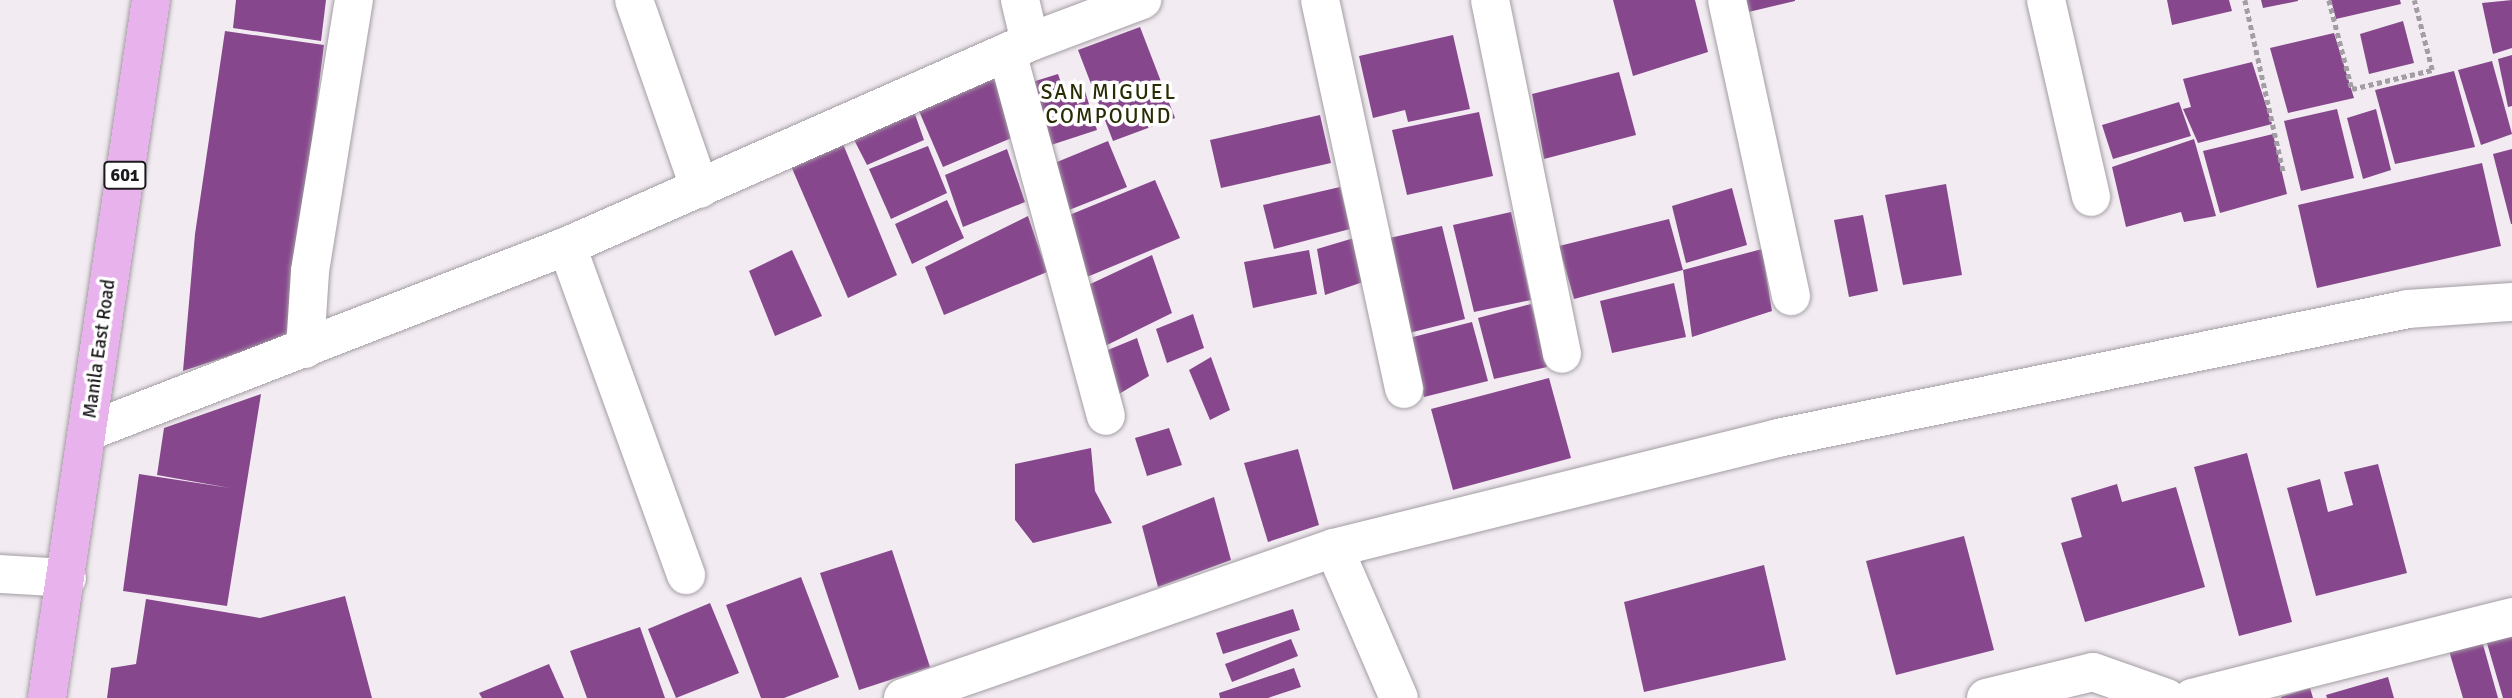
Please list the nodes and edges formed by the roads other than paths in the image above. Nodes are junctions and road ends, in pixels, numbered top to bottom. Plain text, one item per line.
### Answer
1 (151, 0) edge
2 (354, 0) edge
3 (634, 0) edge
4 (1020, 0) edge
5 (1142, 0) edge
6 (1320, 0) edge
7 (1490, 0) edge
8 (1727, 0) edge
9 (2046, 0) edge
10 (1019, 47) junction
11 (701, 189) junction
12 (2091, 197) dead end
13 (567, 246) junction
14 (1791, 296) dead end
15 (2512, 302) edge
16 (305, 349) junction
17 (1562, 354) dead end
18 (1404, 389) dead end
19 (1107, 415) dead end
20 (87, 432) junction
21 (1335, 548) junction
22 (0, 574) edge
23 (686, 575) dead end
24 (67, 578) junction
25 (2512, 617) edge
26 (47, 698) edge
27 (902, 698) edge
28 (1399, 698) edge
29 (1986, 698) edge
30 (2167, 698) edge
31 (2192, 698) edge

1 - 20 main road, Manila East Road / 601
2 - 16 street
3 - 11 street
4 - 10 street
5 - 10 street
6 - 18 street
7 - 17 street
8 - 14 street
9 - 12 street
10 - 11 street
10 - 19 street
11 - 13 street
13 - 16 street
13 - 23 street
15 - 21 street
16 - 20 street
20 - 24 main road, Manila East Road / 601
21 - 27 street
21 - 28 street
22 - 24 street
24 - 26 main road, Manila East Road / 601
25 - 31 street
29 - 30 street

